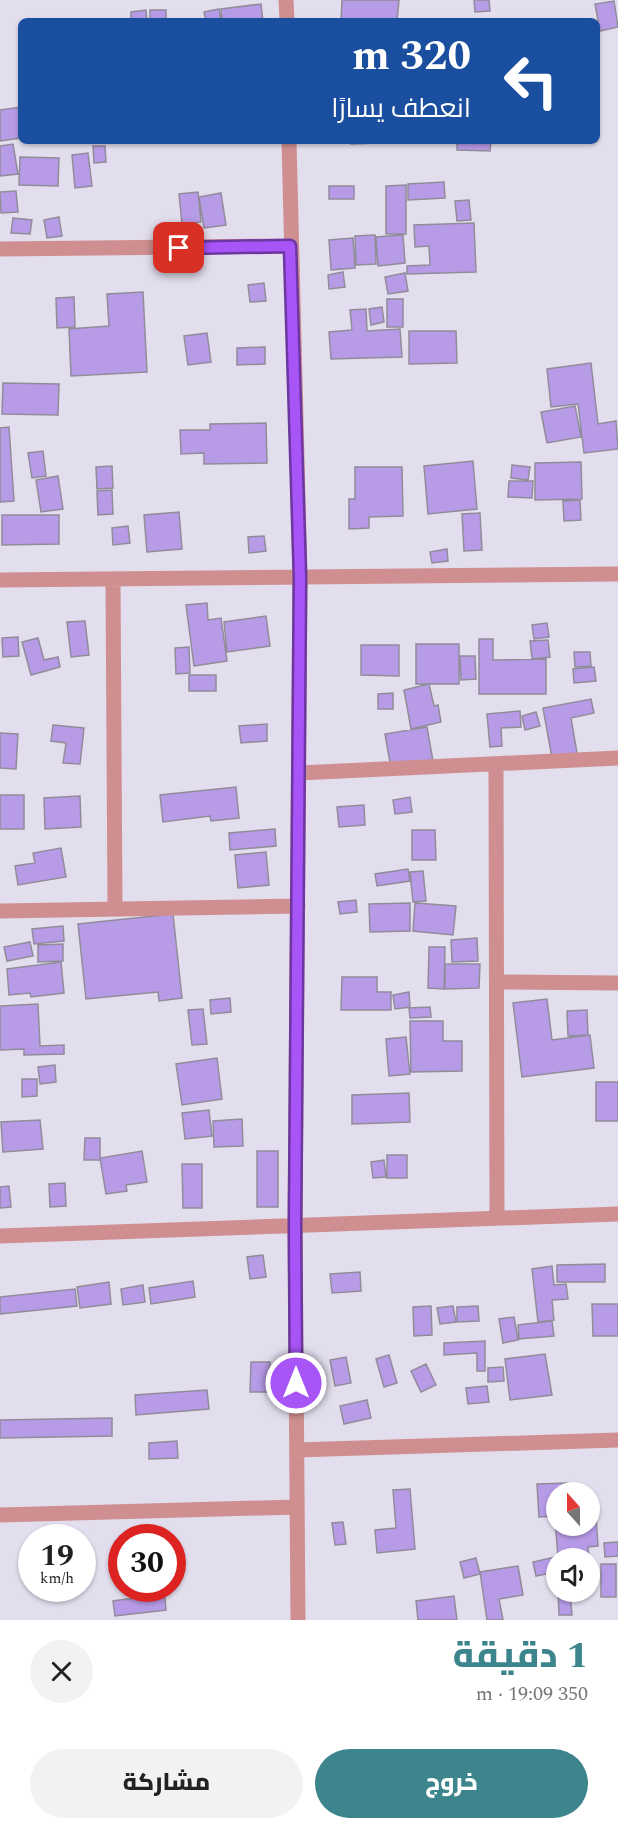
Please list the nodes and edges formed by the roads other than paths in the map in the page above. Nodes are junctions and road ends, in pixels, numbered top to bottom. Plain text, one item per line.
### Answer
1 (286, 0) edge
2 (287, 18) edge
3 (289, 144) edge
4 (290, 246) junction
5 (0, 249) edge
6 (618, 574) edge
7 (300, 577) junction
8 (113, 579) junction
9 (0, 580) edge
10 (618, 758) edge
11 (496, 765) junction
12 (298, 773) junction
13 (298, 906) junction
14 (115, 909) junction
15 (0, 911) edge
16 (497, 982) junction
17 (618, 982) edge
18 (618, 1214) edge
19 (497, 1218) junction
20 (295, 1226) junction
21 (0, 1236) edge
22 (618, 1440) edge
23 (297, 1450) junction
24 (297, 1507) junction
25 (0, 1515) edge
26 (298, 1620) edge

1 - 2 street
3 - 4 street
4 - 5 street
4 - 7 street
6 - 7 street
7 - 8 street
7 - 12 street
8 - 9 street
8 - 14 street
10 - 11 street
11 - 12 street
11 - 16 street
12 - 13 street
13 - 14 street
13 - 20 street
14 - 15 street
16 - 17 street
16 - 19 street
18 - 19 street
19 - 20 street
20 - 21 street
20 - 23 street
22 - 23 street
23 - 24 street
24 - 25 street
24 - 26 street

